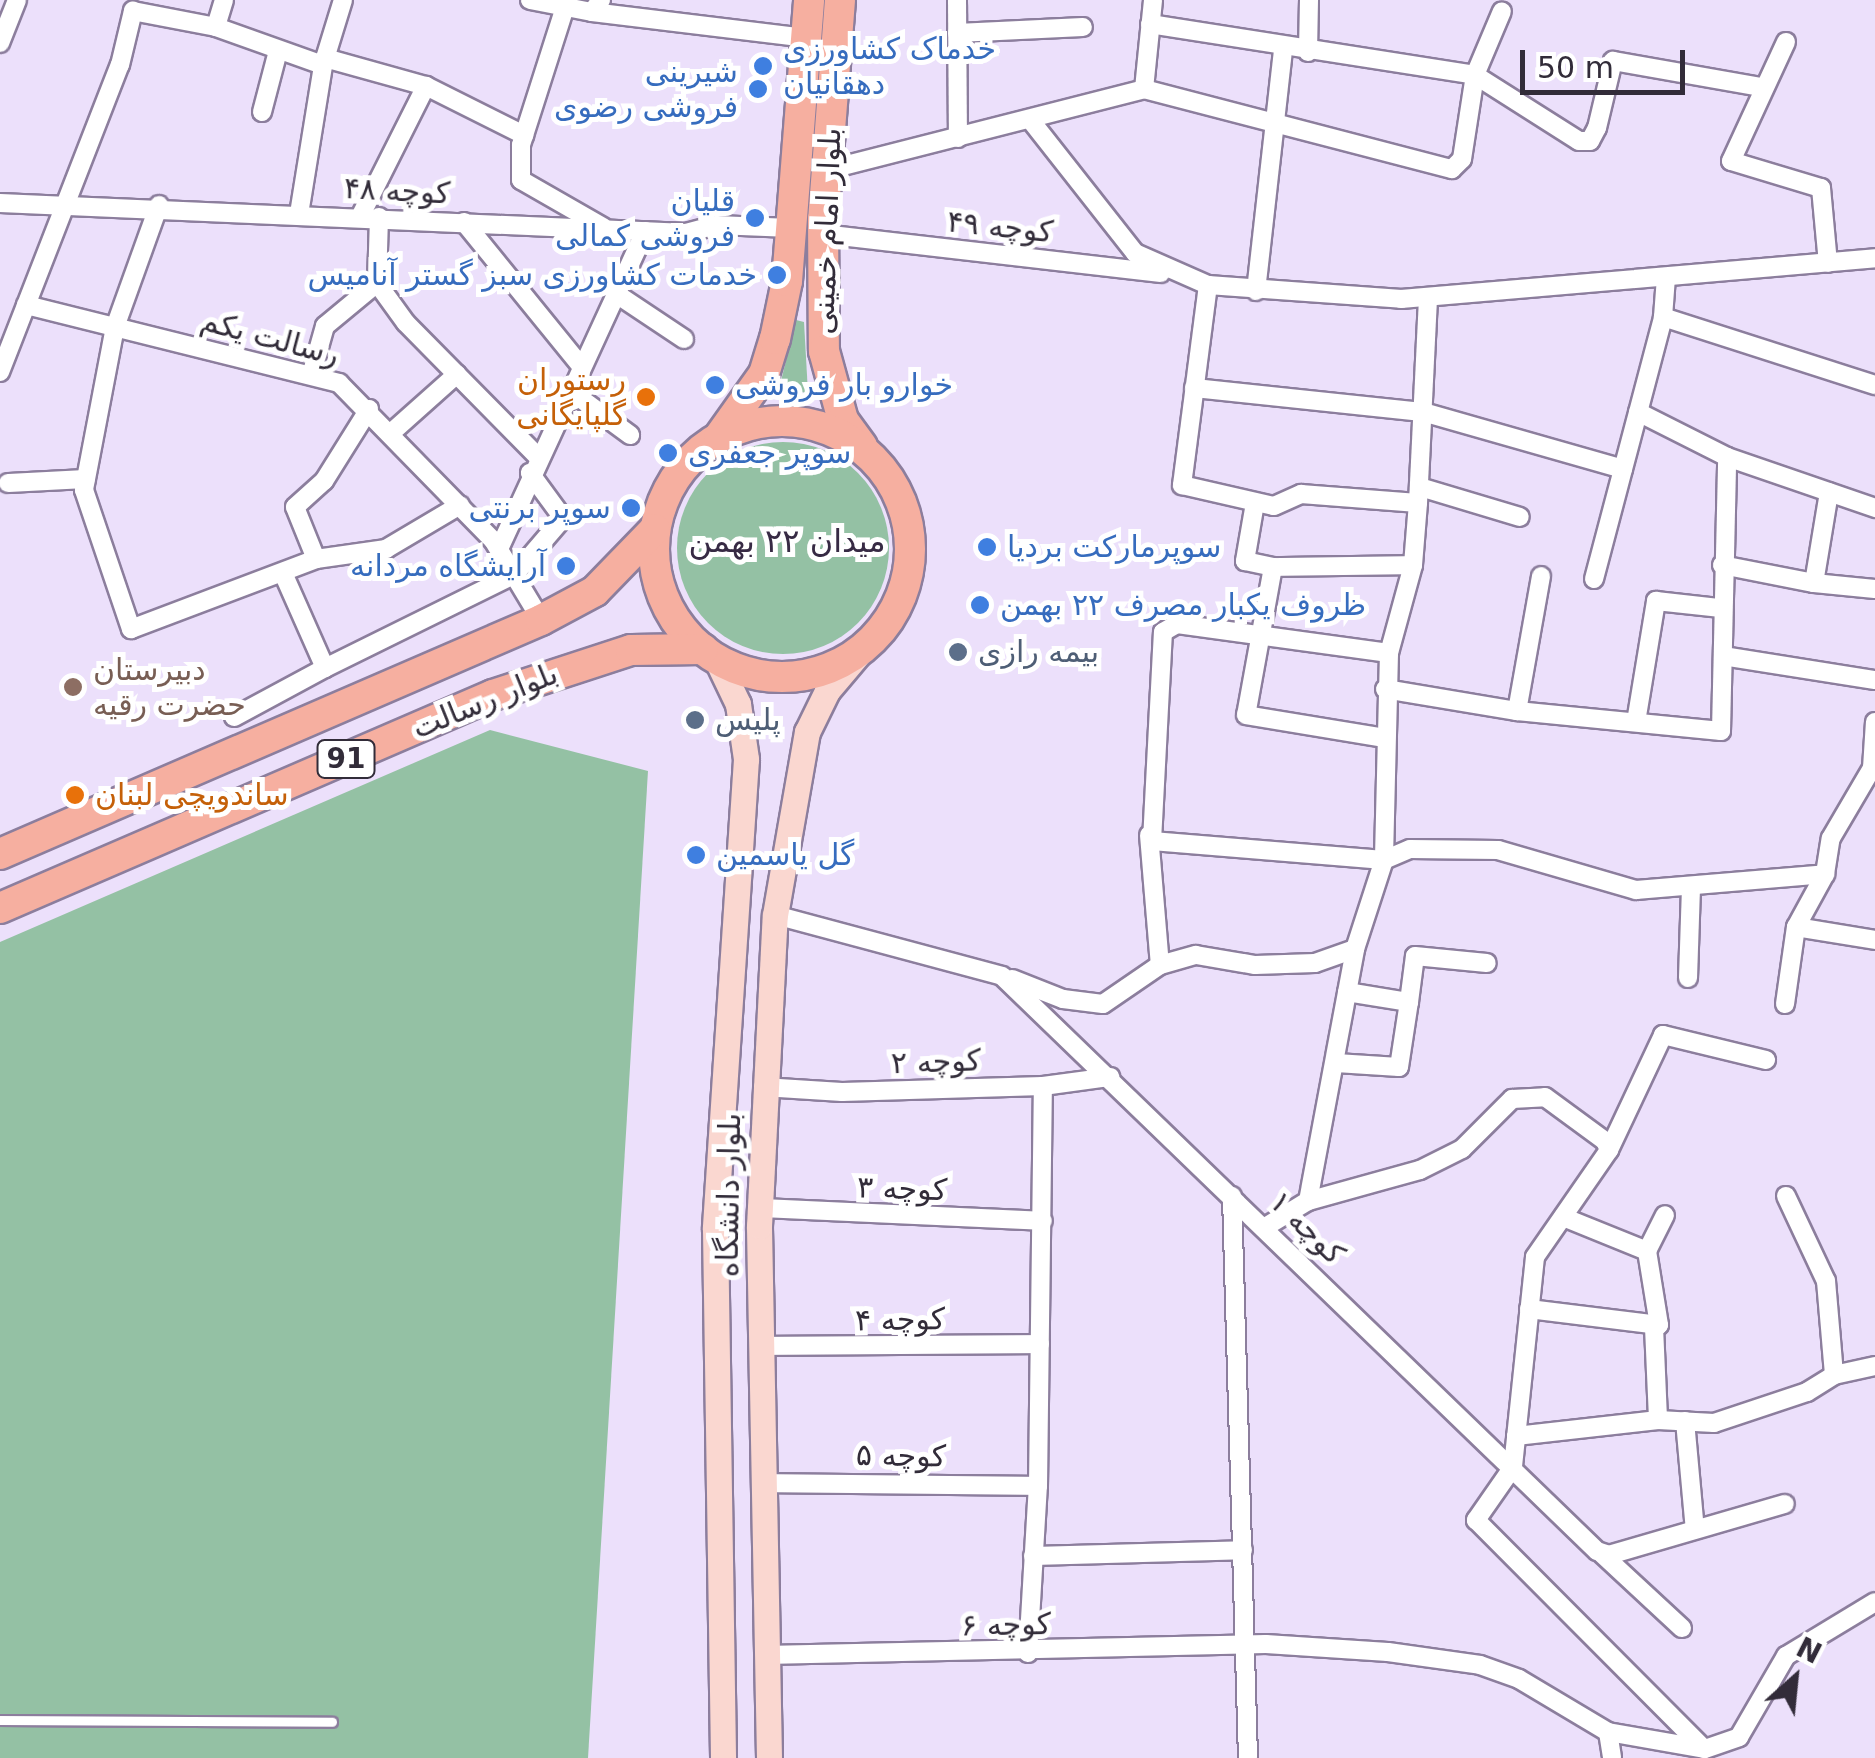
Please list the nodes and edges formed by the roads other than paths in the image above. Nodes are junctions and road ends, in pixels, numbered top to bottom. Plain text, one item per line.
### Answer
1 (17, 0) edge
2 (224, 0) edge
3 (344, 0) edge
4 (530, 0) edge
5 (809, 0) edge
6 (840, 0) edge
7 (956, 0) edge
8 (1153, 0) edge
9 (1310, 0) edge
10 (134, 6) edge
11 (596, 6) edge
12 (565, 7) junction
13 (1502, 11) dead end
14 (1150, 24) junction
15 (216, 27) junction
16 (1082, 27) dead end
17 (957, 33) junction
18 (807, 38) junction
19 (1786, 42) dead end
20 (0, 43) edge
21 (1283, 50) junction
22 (278, 51) junction
23 (1308, 52) junction
24 (324, 62) junction
25 (1474, 75) junction
26 (426, 86) junction
27 (1760, 87) junction
28 (1144, 89) junction
29 (262, 112) dead end
30 (1032, 122) junction
31 (1276, 124) junction
32 (524, 135) junction
33 (958, 138) junction
34 (827, 170) junction
35 (0, 203) edge
36 (64, 204) junction
37 (158, 205) junction
38 (299, 214) junction
39 (370, 217) junction
40 (464, 222) junction
41 (605, 228) junction
42 (791, 228) junction
43 (645, 231) junction
44 (823, 234) junction
45 (1875, 258) edge
46 (1828, 263) junction
47 (1172, 274) junction
48 (1666, 278) junction
49 (377, 283) junction
50 (1208, 285) junction
51 (1256, 291) junction
52 (616, 293) junction
53 (1428, 297) junction
54 (26, 305) junction
55 (1663, 317) junction
56 (115, 328) junction
57 (684, 340) dead end
58 (581, 366) junction
59 (0, 372) edge
60 (312, 372) junction
61 (457, 374) junction
62 (1875, 385) edge
63 (1194, 388) junction
64 (569, 390) junction
65 (369, 409) junction
66 (1423, 412) junction
67 (1638, 412) junction
68 (392, 432) junction
69 (630, 435) dead end
70 (719, 437) junction
71 (866, 452) junction
72 (1728, 457) junction
73 (534, 465) junction
74 (1623, 469) junction
75 (86, 479) junction
76 (8, 483) dead end
77 (1829, 492) junction
78 (1419, 495) junction
79 (1255, 503) junction
80 (460, 505) junction
81 (1875, 508) edge
82 (1520, 518) dead end
83 (654, 529) junction
84 (499, 549) junction
85 (316, 559) junction
86 (1413, 565) junction
87 (1722, 565) junction
88 (1273, 567) junction
89 (283, 573) junction
90 (515, 574) junction
91 (1541, 576) dead end
92 (1594, 579) dead end
93 (1814, 583) junction
94 (1875, 589) edge
95 (1720, 608) junction
96 (541, 620) junction
97 (1262, 636) junction
98 (860, 652) junction
99 (1388, 653) junction
100 (710, 654) junction
101 (1723, 656) junction
102 (325, 668) junction
103 (1875, 680) edge
104 (1385, 689) junction
105 (1517, 710) junction
106 (234, 717) dead end
107 (1636, 722) junction
108 (1875, 722) edge
109 (1385, 738) junction
110 (1148, 834) junction
111 (0, 854) edge
112 (1384, 860) junction
113 (1825, 874) junction
114 (1691, 889) junction
115 (0, 908) edge
116 (776, 915) junction
117 (1796, 928) junction
118 (1875, 940) edge
119 (1354, 950) junction
120 (1487, 963) dead end
121 (1160, 965) junction
122 (1002, 976) junction
123 (1688, 978) dead end
124 (1348, 992) junction
125 (1408, 1002) junction
126 (1786, 1004) dead end
127 (1766, 1060) dead end
128 (1336, 1064) junction
129 (1110, 1077) junction
130 (1043, 1086) junction
131 (763, 1087) junction
132 (1609, 1150) junction
133 (1232, 1196) junction
134 (1786, 1196) dead end
135 (1308, 1201) junction
136 (760, 1208) junction
137 (1666, 1216) dead end
138 (1562, 1217) junction
139 (1043, 1221) junction
140 (1267, 1226) junction
141 (1648, 1250) junction
142 (1529, 1309) junction
143 (1654, 1327) junction
144 (1040, 1344) junction
145 (761, 1346) junction
146 (1875, 1366) edge
147 (1834, 1375) junction
148 (1658, 1420) junction
149 (1685, 1422) junction
150 (1516, 1436) junction
151 (1513, 1467) junction
152 (717, 1481) junction
153 (763, 1482) junction
154 (1038, 1486) junction
155 (1785, 1504) dead end
156 (1694, 1530) junction
157 (1243, 1550) junction
158 (1602, 1554) junction
159 (1033, 1556) junction
160 (1875, 1602) edge
161 (1682, 1628) dead end
162 (1247, 1646) junction
163 (1028, 1653) junction
164 (765, 1656) junction
165 (0, 1720) edge
166 (332, 1722) dead end
167 (1608, 1732) junction
168 (1704, 1749) junction
169 (724, 1758) edge
170 (769, 1758) edge
171 (1248, 1758) edge
172 (1612, 1758) edge

1 - 20 street
2 - 15 street
3 - 24 street
4 - 12 street
5 - 18 main road, بلوار امام خمینی / 91
6 - 34 main road, بلوار امام خمینی / 91
7 - 17 street
8 - 14 street
9 - 23 street
10 - 15 street
10 - 36 street
11 - 12 street
11 - 18 street
12 - 32 street
13 - 25 street
14 - 21 street
14 - 28 street
15 - 22 street
16 - 17 street
17 - 33 street
18 - 42 main road, بلوار امام خمینی / 91
19 - 27 street
21 - 23 street
21 - 31 street
22 - 24 street
22 - 29 street
23 - 25 street
24 - 26 street
24 - 38 street
25 - 27 street
25 - 31 street
26 - 32 street
26 - 39 street
27 - 46 street
28 - 30 street
28 - 31 street
30 - 33 street
30 - 47 street
31 - 51 street
32 - 41 street
33 - 34 street
34 - 44 main road, بلوار امام خمینی / 91
35 - 36 street, کوچه ۴۸
36 - 37 street, کوچه ۴۸
36 - 54 street
37 - 38 street, کوچه ۴۸
37 - 56 street
38 - 39 street, کوچه ۴۸
39 - 40 street, کوچه ۴۸
39 - 49 street
40 - 41 street, کوچه ۴۸
40 - 58 street
41 - 43 street, کوچه ۴۸
42 - 43 street, کوچه ۴۸
42 - 70 main road, بلوار امام خمینی / 91
43 - 52 street
44 - 47 street, کوچه ۴۹
44 - 71 main road, بلوار امام خمینی / 91
45 - 46 street
46 - 48 street
47 - 50 street
48 - 53 street
48 - 55 street
49 - 60 street
49 - 61 street
50 - 51 street
50 - 63 street
51 - 53 street
52 - 57 street
52 - 58 street
53 - 66 street
54 - 56 street, رسالت یکم
54 - 59 street
55 - 62 street
55 - 67 street
56 - 60 street, رسالت یکم
56 - 75 street
58 - 64 street
60 - 65 street, رسالت یکم
61 - 68 street
61 - 73 street
63 - 66 street
63 - 79 street
64 - 69 street
64 - 73 street
65 - 68 street, رسالت یکم
65 - 85 street
66 - 74 street
66 - 78 street
67 - 72 street
67 - 74 street
68 - 80 street, رسالت یکم
70 - 71 main road, 91
70 - 83 main road, 91
71 - 98 main road, 91
72 - 77 street
72 - 87 street
73 - 84 street
73 - 90 street
74 - 92 street
75 - 76 street
75 - 89 street
77 - 81 street
77 - 93 street
78 - 79 street
78 - 82 street
78 - 86 street
79 - 88 street
80 - 84 street, رسالت یکم
80 - 85 street
83 - 96 main road, بلوار رسالت / 91
83 - 100 main road, 91
84 - 90 street, رسالت یکم
85 - 89 street
86 - 88 street
86 - 99 street
87 - 93 street
87 - 95 street
88 - 97 street
89 - 102 street
90 - 96 street, رسالت یکم
90 - 102 street
91 - 105 street
93 - 94 street
95 - 101 street
95 - 107 street
96 - 111 main road, بلوار رسالت / 91
97 - 99 street
97 - 109 street
97 - 110 street
98 - 100 main road, 91
98 - 116 main road, بلوار دانشگاه
99 - 104 street
100 - 115 main road, بلوار رسالت / 91
100 - 152 main road, بلوار دانشگاه
101 - 103 street
101 - 107 street
102 - 106 street
104 - 105 street
104 - 109 street
105 - 107 street
108 - 113 street
109 - 112 street
110 - 112 street
110 - 121 street
112 - 114 street
112 - 119 street
113 - 114 street
113 - 117 street
114 - 123 street
116 - 122 street, کوچه ۱
116 - 131 main road, بلوار دانشگاه
117 - 118 street
117 - 126 street
119 - 121 street
119 - 124 street
120 - 125 street
121 - 122 street
122 - 129 street, کوچه ۱
124 - 125 street
124 - 128 street
125 - 128 street
127 - 132 street
128 - 135 street
129 - 130 street, کوچه ۲
129 - 133 street, کوچه ۱
130 - 131 street, کوچه ۲
130 - 139 street
131 - 136 main road, بلوار دانشگاه
132 - 135 street
132 - 138 street
133 - 140 street, کوچه ۱
133 - 157 street
134 - 147 street
135 - 140 street
136 - 139 street, کوچه ۳
136 - 145 main road, بلوار دانشگاه
137 - 141 street
138 - 141 street
138 - 142 street
139 - 144 street
140 - 151 street, کوچه ۱
141 - 143 street
142 - 143 street
142 - 150 street
143 - 148 street
144 - 145 street, کوچه ۴
144 - 154 street
145 - 153 main road, بلوار دانشگاه
146 - 147 street
147 - 149 street
148 - 149 street
148 - 150 street
149 - 156 street
150 - 151 street
151 - 158 street, کوچه ۱
151 - 168 street
152 - 153 main road
152 - 169 main road, بلوار دانشگاه
153 - 154 street, کوچه ۵
153 - 164 main road, بلوار دانشگاه
154 - 159 street
155 - 156 street
156 - 158 street
157 - 159 street
157 - 162 street
158 - 161 street, کوچه ۱
159 - 163 street
160 - 168 street
162 - 163 street, کوچه ۶
162 - 167 street, کوچه ۶
162 - 171 street
163 - 164 street, کوچه ۶
164 - 170 main road, بلوار دانشگاه
165 - 166 lane
167 - 168 street
167 - 172 street

